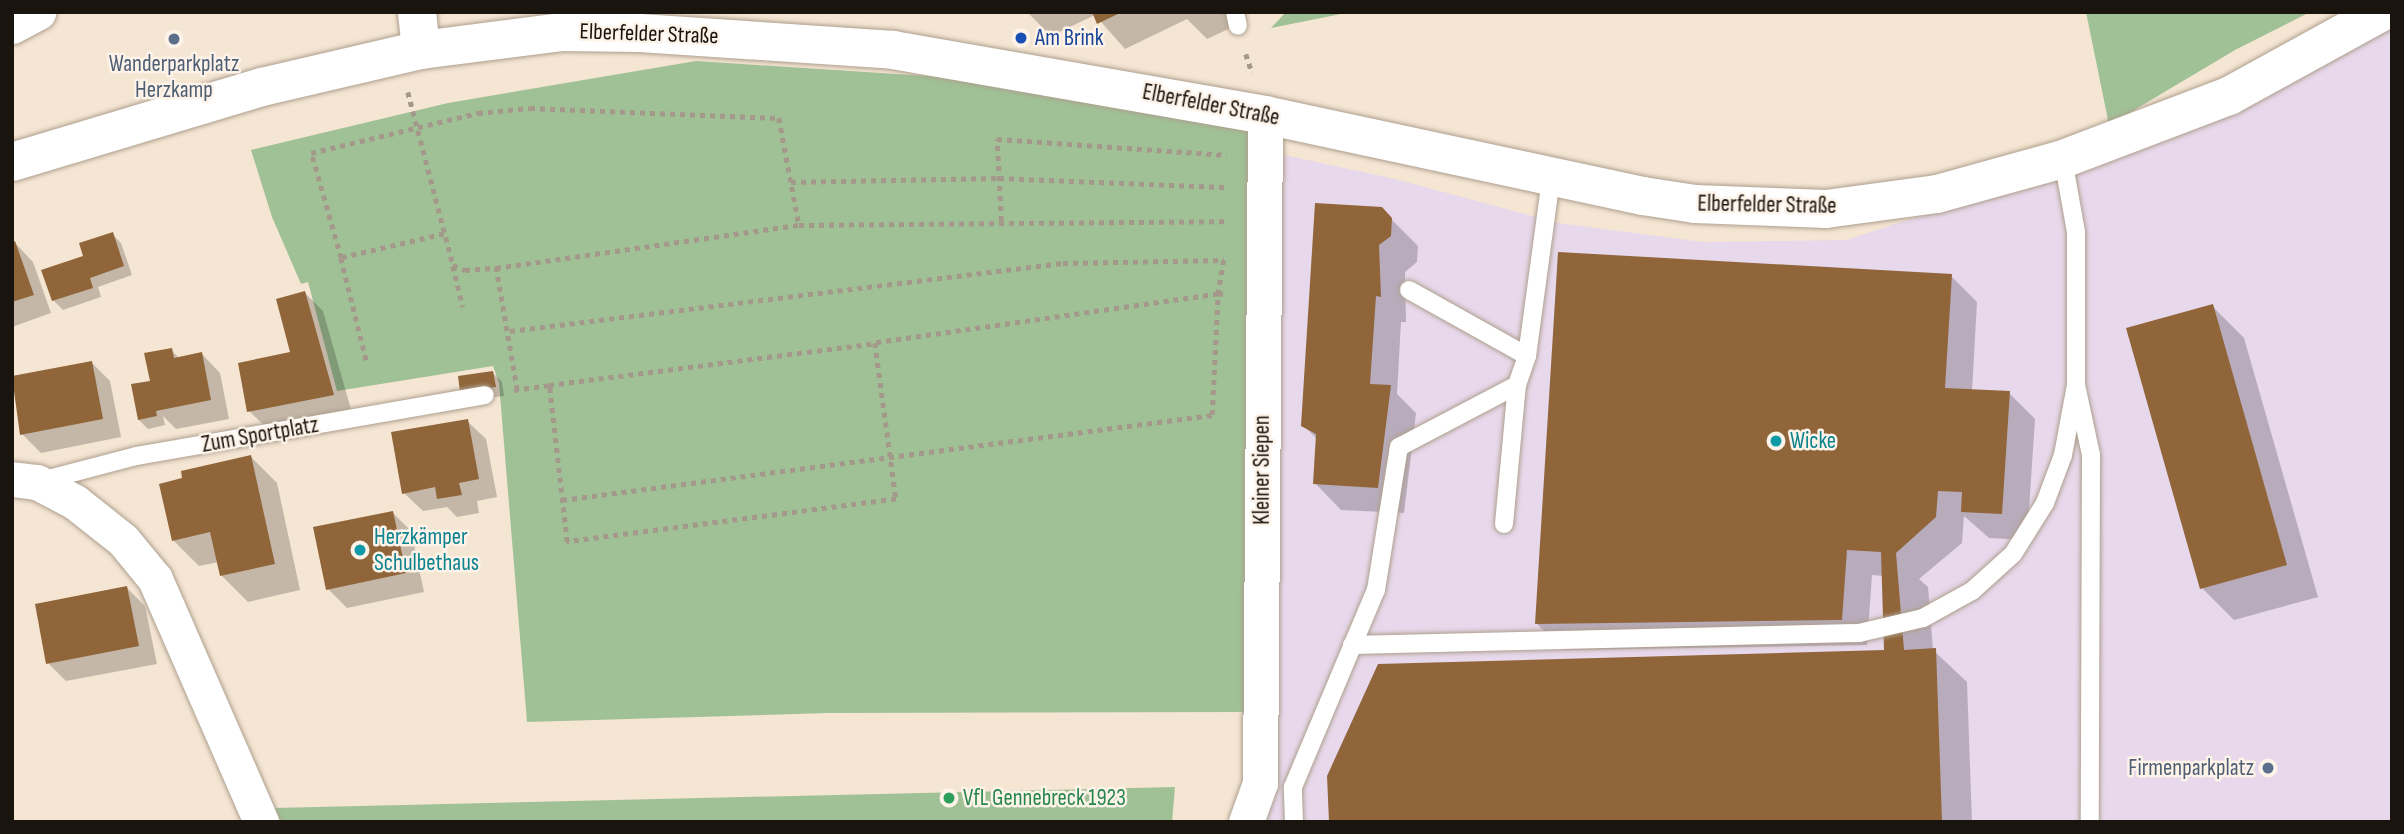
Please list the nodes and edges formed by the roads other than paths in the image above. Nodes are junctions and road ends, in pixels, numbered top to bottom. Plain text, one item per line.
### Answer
1 (38, 12) edge
2 (417, 12) edge
3 (2382, 12) edge
4 (12, 26) edge
5 (474, 26) edge
6 (411, 52) junction
7 (1265, 115) junction
8 (2063, 159) junction
9 (12, 162) edge
10 (1551, 179) junction
11 (1409, 290) dead end
12 (1527, 356) junction
13 (1517, 385) junction
14 (2076, 385) junction
15 (485, 396) road end
16 (25, 480) edge
17 (1503, 524) dead end
18 (1352, 645) junction
19 (261, 822) edge
20 (1246, 822) edge
21 (1294, 822) edge
22 (2090, 822) edge

1 - 4 street
2 - 6 main road
3 - 8 main road, Elberfelder Straße
5 - 6 main road, Elberfelder Straße
5 - 7 main road, Elberfelder Straße
6 - 9 main road, Elberfelder Straße
7 - 10 main road, Elberfelder Straße
7 - 20 street, Kleiner Siepen
8 - 10 main road, Elberfelder Straße
8 - 14 lane
10 - 12 lane
11 - 12 lane
12 - 13 lane
13 - 17 lane
13 - 18 lane
14 - 18 lane
14 - 22 lane
15 - 16 lane, Zum Sportplatz
16 - 19 street, Zum Sportplatz
18 - 21 lane

